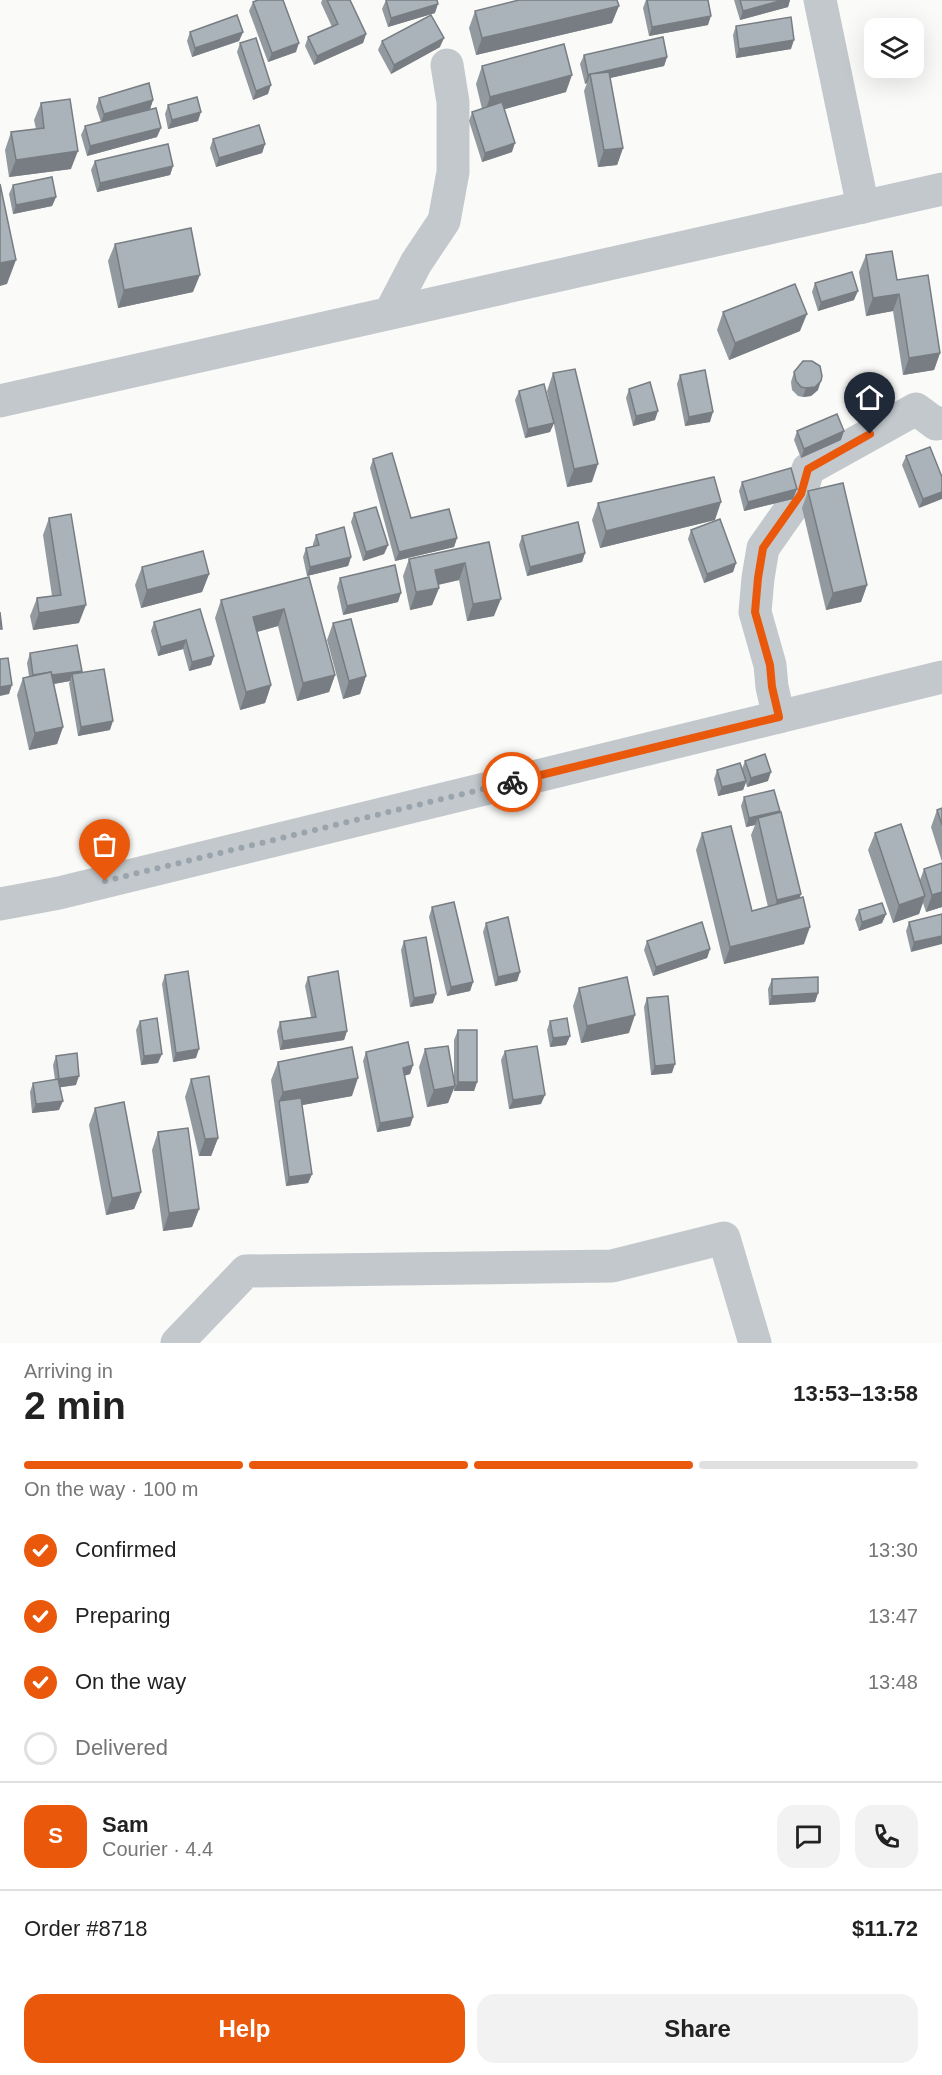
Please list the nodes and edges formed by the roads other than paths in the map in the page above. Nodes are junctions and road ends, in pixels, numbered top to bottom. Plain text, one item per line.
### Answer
1 (820, 0) edge
2 (447, 65) dead end
3 (942, 189) edge
4 (863, 207) junction
5 (390, 313) junction
6 (0, 401) edge
7 (942, 423) edge
8 (942, 677) edge
9 (779, 717) junction
10 (0, 904) edge
11 (177, 1343) edge
12 (755, 1343) edge

1 - 4 street
2 - 5 street
3 - 4 street
4 - 5 street
5 - 6 street
7 - 9 street
8 - 9 street
9 - 10 street
11 - 12 street

